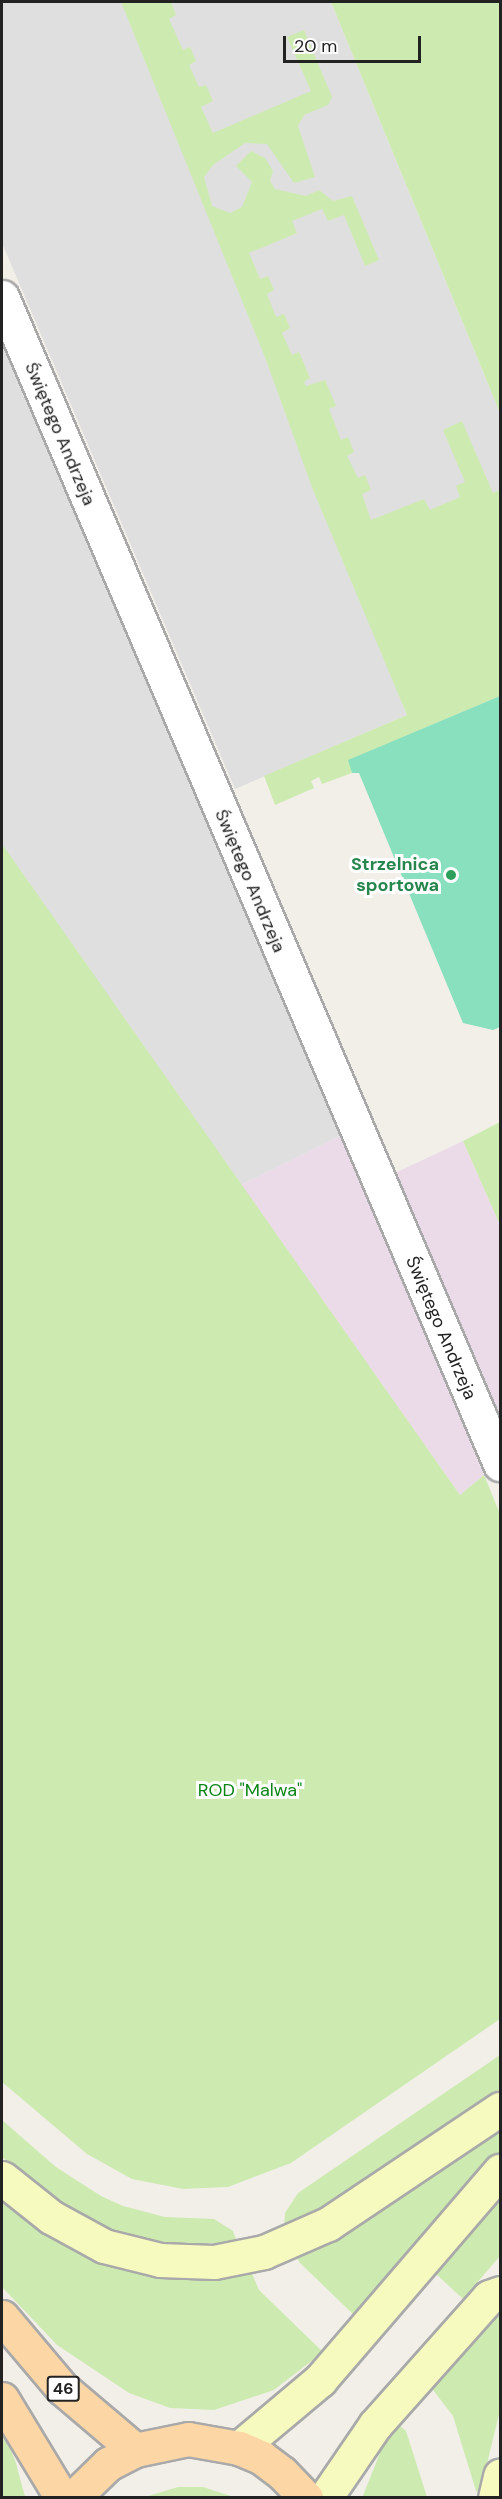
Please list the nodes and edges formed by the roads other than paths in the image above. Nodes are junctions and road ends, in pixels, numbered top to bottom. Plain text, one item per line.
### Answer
1 (2, 297) edge
2 (501, 1464) edge
3 (501, 2109) edge
4 (501, 2172) edge
5 (2, 2178) edge
6 (501, 2293) edge
7 (2, 2317) edge
8 (2, 2399) edge
9 (239, 2448) junction
10 (135, 2450) junction
11 (501, 2476) edge
12 (62, 2498) edge
13 (73, 2498) edge
14 (306, 2498) edge
15 (325, 2498) edge
16 (495, 2498) edge

1 - 2 street, Świętego Andrzeja
3 - 5 main road
4 - 9 main road
6 - 15 main road
7 - 10 main road, 46
8 - 12 main road
9 - 10 main road
9 - 14 main road
10 - 13 main road
11 - 16 main road

